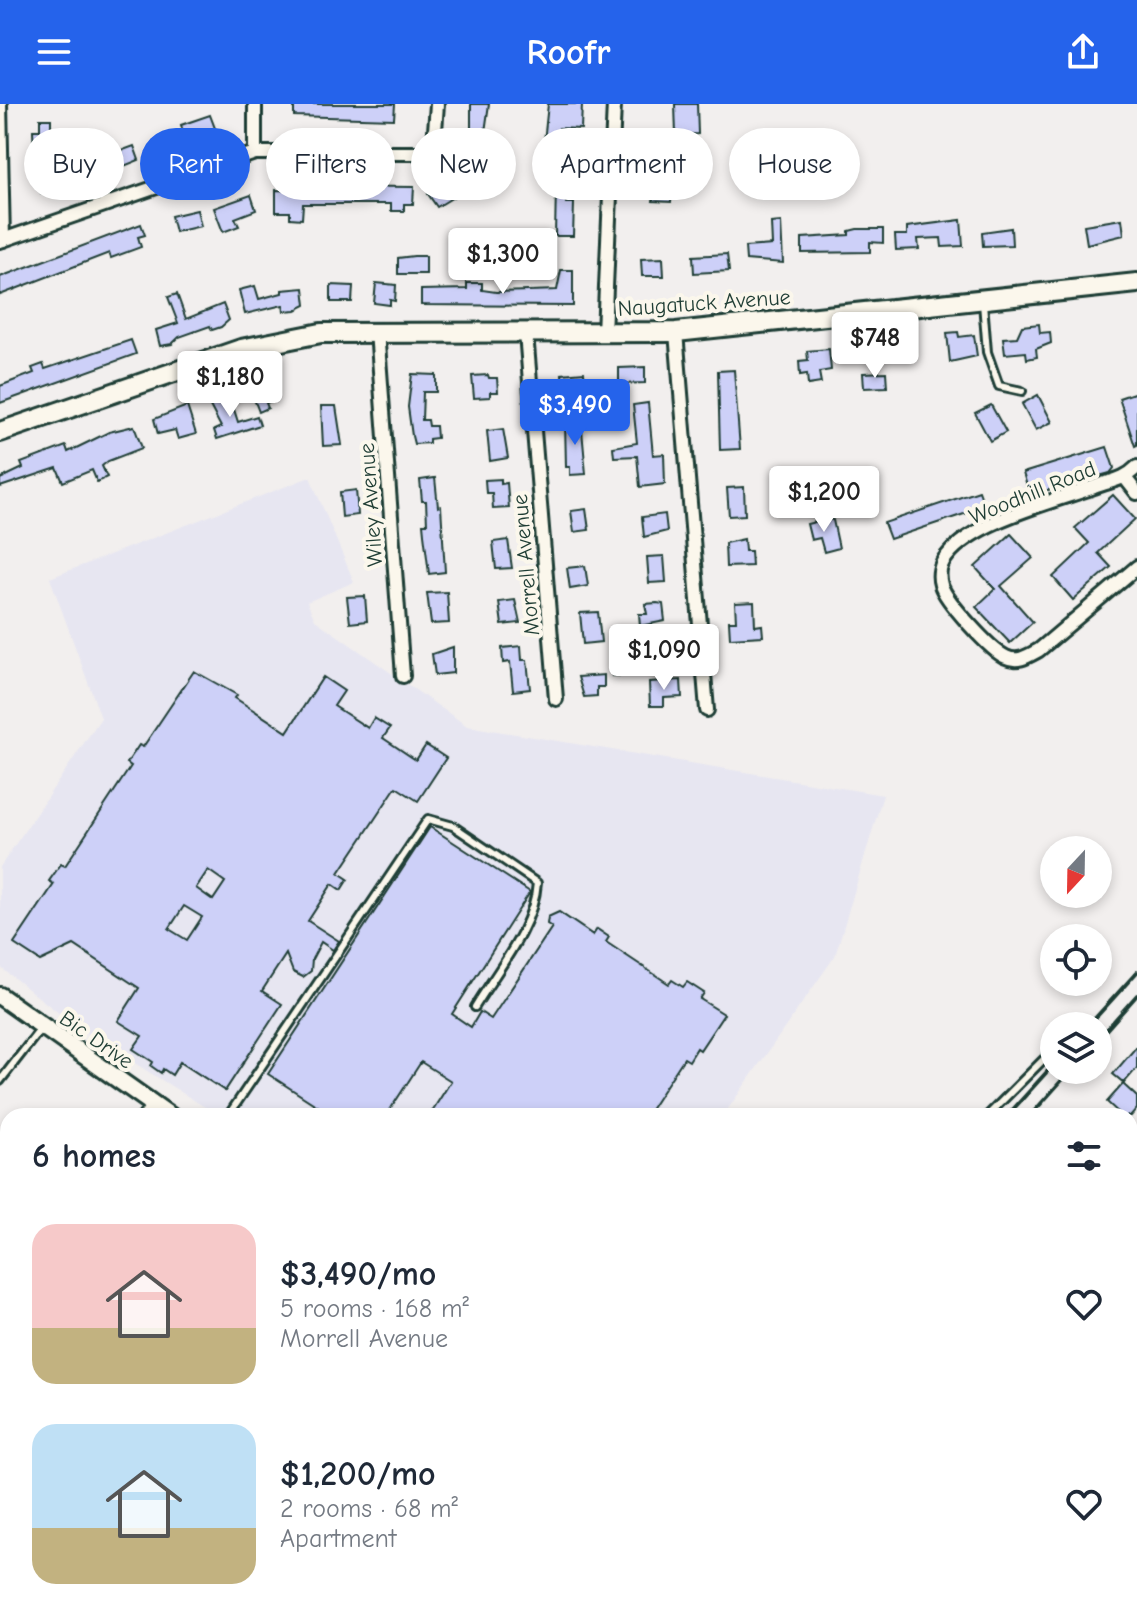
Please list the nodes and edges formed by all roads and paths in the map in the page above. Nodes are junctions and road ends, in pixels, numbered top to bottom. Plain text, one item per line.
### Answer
1 (0, 104) edge
2 (255, 104) edge
3 (437, 104) edge
4 (614, 104) edge
5 (255, 153) junction
6 (2, 240) edge
7 (1137, 283) edge
8 (983, 299) junction
9 (377, 331) junction
10 (676, 332) junction
11 (526, 333) junction
12 (604, 333) junction
13 (1022, 391) dead end
14 (0, 432) edge
15 (1137, 467) edge
16 (1126, 479) junction
17 (1137, 493) edge
18 (1137, 567) edge
19 (403, 676) dead end
20 (556, 699) dead end
21 (707, 710) dead end
22 (0, 996) edge
23 (475, 1007) dead end
24 (42, 1027) junction
25 (1040, 1063) edge
26 (0, 1081) edge
27 (146, 1108) edge
28 (233, 1108) edge
29 (995, 1108) edge

1 - 6 street
2 - 5 street
3 - 5 street
4 - 12 street
5 - 6 street
7 - 8 main road, Naugatuck Avenue
8 - 10 main road, Naugatuck Avenue
8 - 13 lane
9 - 11 main road, Naugatuck Avenue
9 - 14 main road, Naugatuck Avenue
9 - 19 street, Wiley Avenue
10 - 12 main road, Naugatuck Avenue
10 - 21 street
11 - 12 main road, Naugatuck Avenue
11 - 20 street, Morrell Avenue
15 - 16 street, Woodhill Road
16 - 17 street
16 - 18 street, Woodhill Road
22 - 24 street, Bic Drive
23 - 28 lane
24 - 26 lane
24 - 27 street, Bic Drive
25 - 29 lane

